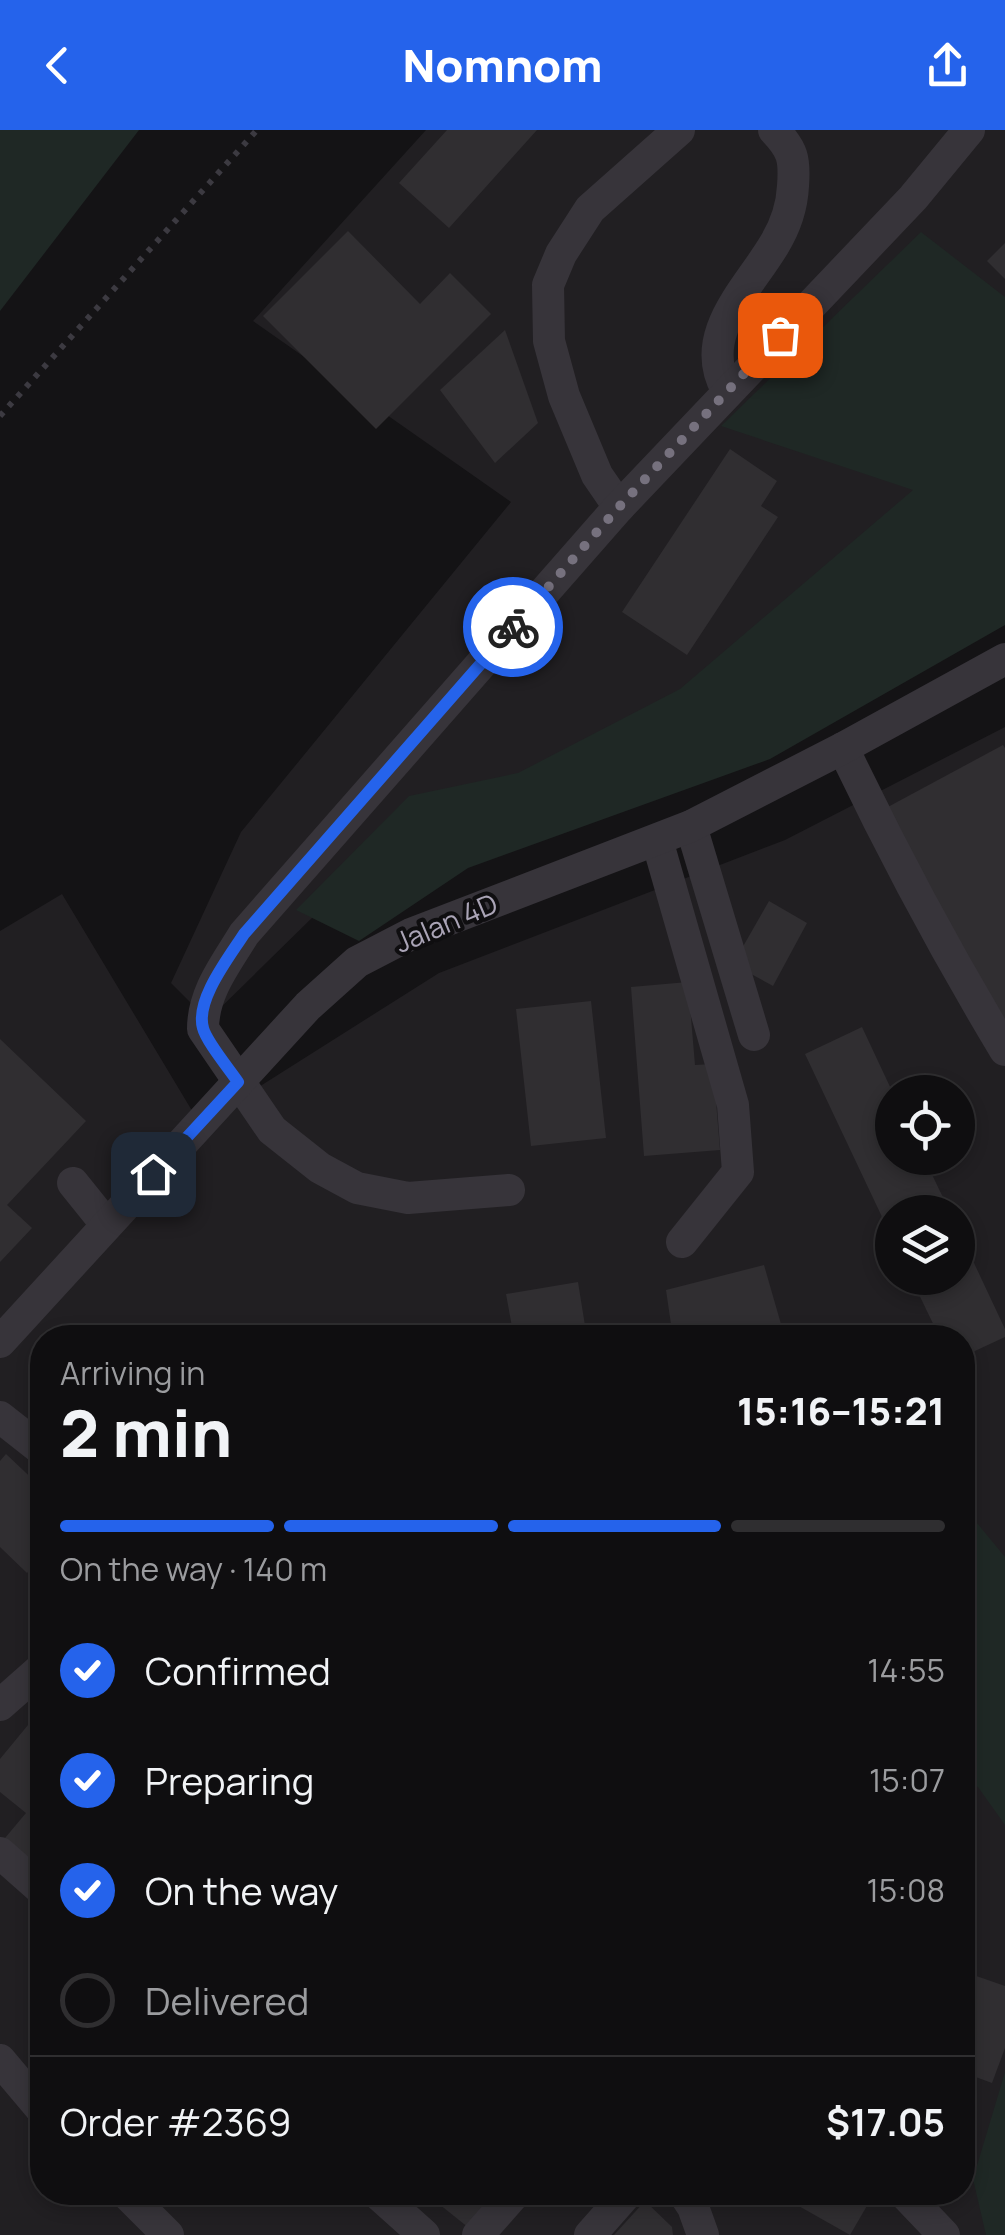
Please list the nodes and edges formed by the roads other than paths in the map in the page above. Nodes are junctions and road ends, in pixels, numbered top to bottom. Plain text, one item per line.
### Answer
1 (679, 130) edge
2 (774, 130) edge
3 (969, 130) edge
4 (728, 390) junction
5 (619, 507) junction
6 (1005, 660) edge
7 (843, 748) junction
8 (692, 826) junction
9 (657, 840) junction
10 (754, 1035) dead end
11 (1005, 1050) edge
12 (238, 1082) junction
13 (73, 1183) dead end
14 (509, 1190) dead end
15 (106, 1224) junction
16 (682, 1242) dead end
17 (0, 1342) edge
18 (0, 1418) edge
19 (30, 1441) edge
20 (30, 1679) edge
21 (0, 1705) edge
22 (0, 1853) edge
23 (30, 1879) edge
24 (0, 2060) edge
25 (30, 2096) edge
26 (138, 2205) edge
27 (391, 2205) edge
28 (505, 2205) edge
29 (617, 2205) edge
30 (692, 2205) edge
31 (915, 2205) edge
32 (168, 2235) edge
33 (424, 2235) edge
34 (478, 2235) edge
35 (590, 2235) edge
36 (703, 2235) edge
37 (944, 2235) edge

1 - 5 street
2 - 4 street
3 - 4 street
4 - 5 street
5 - 12 street
6 - 7 street, Jalan 4D
7 - 8 street, Jalan 4D
7 - 11 street
8 - 9 street, Jalan 4D
8 - 10 street
9 - 12 street, Jalan 4D
9 - 16 street
12 - 14 street
12 - 15 street, Jalan 4D
13 - 15 street
15 - 17 street, Jalan 4D
18 - 19 street
20 - 21 street
22 - 23 street
24 - 25 street
26 - 32 street
27 - 33 street
28 - 34 street
29 - 35 street
30 - 36 street
31 - 37 street

